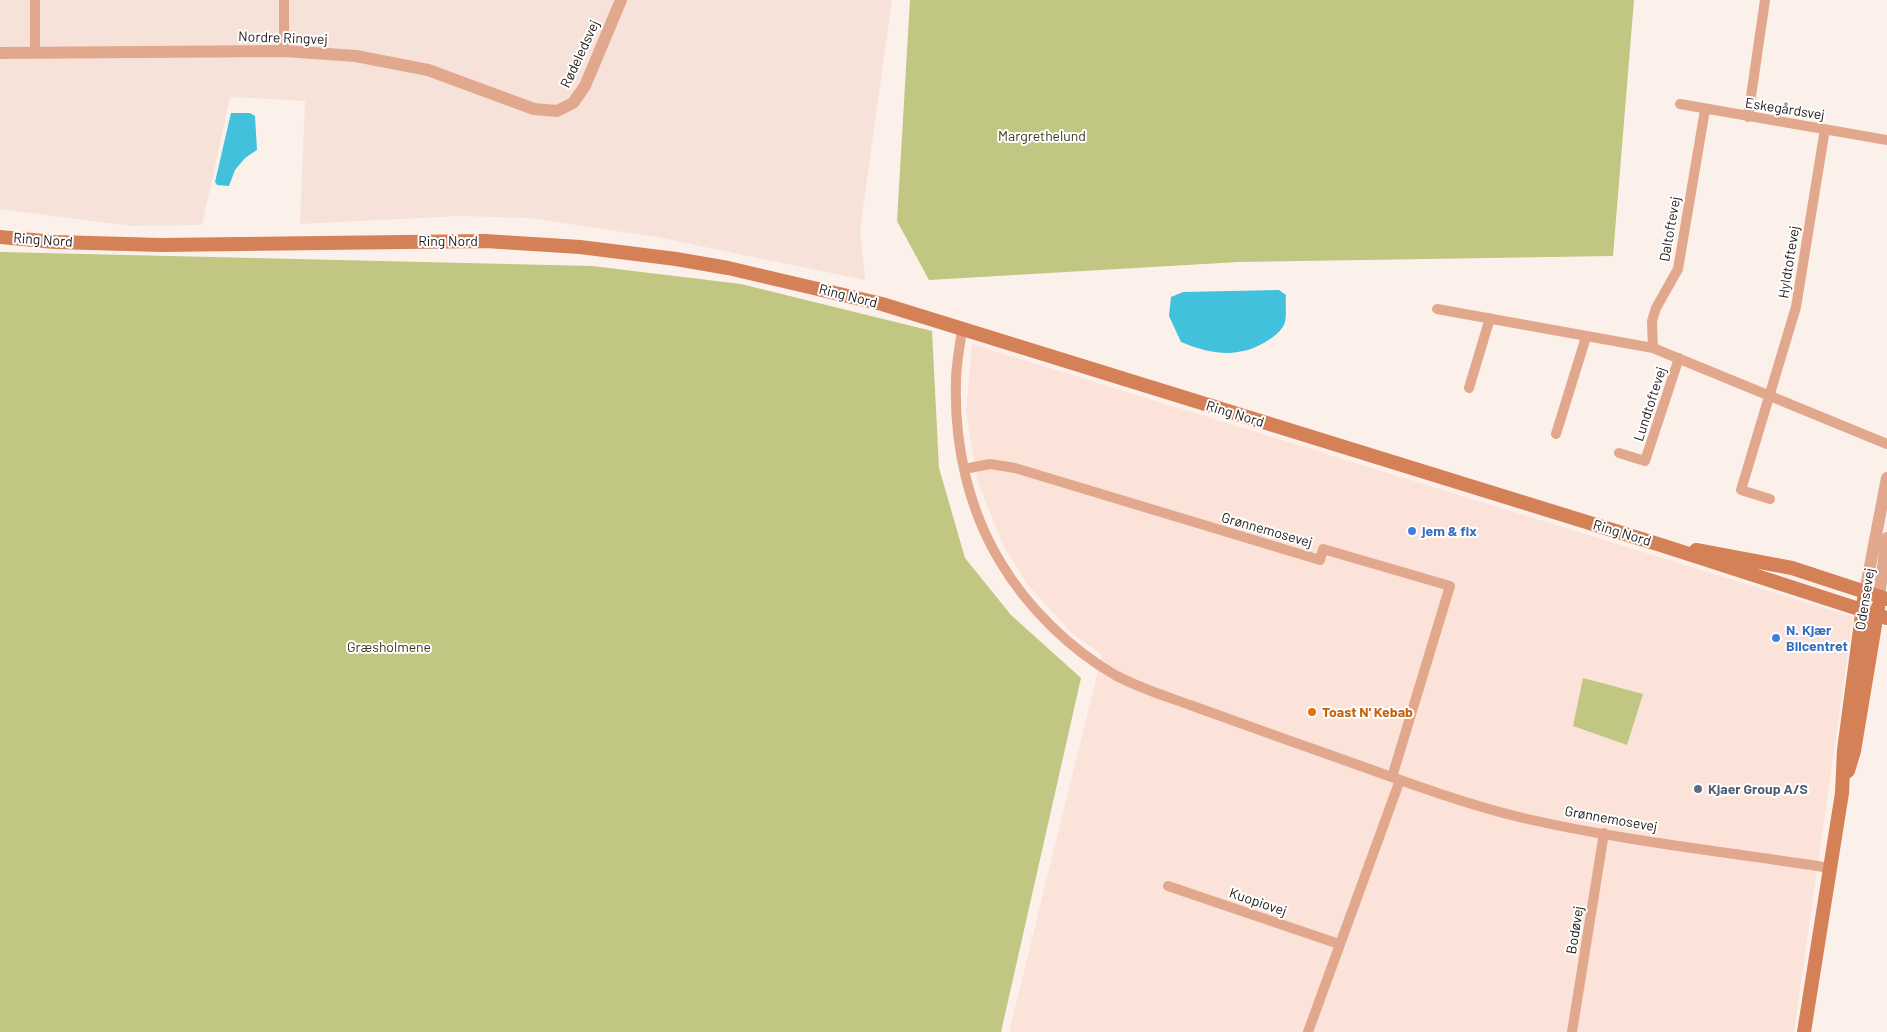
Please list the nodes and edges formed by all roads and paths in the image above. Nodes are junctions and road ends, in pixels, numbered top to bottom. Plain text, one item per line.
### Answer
1 (35, 0) edge
2 (284, 0) edge
3 (621, 0) edge
4 (1765, 0) edge
5 (284, 51) junction
6 (0, 53) edge
7 (35, 53) junction
8 (1680, 104) dead end
9 (1705, 110) junction
10 (557, 111) joint
11 (1748, 117) junction
12 (1824, 130) junction
13 (1887, 140) edge
14 (0, 237) edge
15 (1436, 310) dead end
16 (1490, 318) junction
17 (962, 329) junction
18 (1586, 336) junction
19 (1653, 348) junction
20 (1679, 358) junction
21 (1469, 388) dead end
22 (1769, 395) junction
23 (1556, 434) dead end
24 (1887, 444) edge
25 (1619, 453) dead end
26 (964, 469) junction
27 (1887, 478) edge
28 (1770, 499) dead end
29 (1887, 538) edge
30 (1664, 546) junction
31 (1874, 604) edge
32 (1396, 778) junction
33 (1842, 793) junction
34 (1604, 833) junction
35 (1830, 868) junction
36 (1168, 886) dead end
37 (1339, 944) junction
38 (1308, 1032) edge
39 (1572, 1032) edge
40 (1804, 1032) edge

1 - 7 street
2 - 5 street
3 - 10 street, Rødeledsvej
4 - 11 street
5 - 7 street, Nordre Ringvej
5 - 10 street, Nordre Ringvej
6 - 7 street, Nordre Ringvej
8 - 9 street, Eskegårdsvej
9 - 11 street, Eskegårdsvej
9 - 19 street, Daltoftevej
11 - 12 street, Eskegårdsvej
12 - 13 street, Eskegårdsvej
12 - 22 street, Hyldtoftevej
14 - 17 main road, Ring Nord
15 - 16 street, Lundtoftevej
16 - 18 street, Lundtoftevej
16 - 21 street
17 - 26 street, Grønnemosevej
17 - 30 main road, Ring Nord
18 - 19 street, Lundtoftevej
18 - 23 street
19 - 20 street, Lundtoftevej
20 - 22 street, Lundtoftevej
20 - 25 street, Lundtoftevej
22 - 24 street, Lundtoftevej
22 - 28 street
26 - 32 street, Grønnemosevej
26 - 32 street, Grønnemosevej
27 - 31 street, Odensevej
29 - 31 street, Odensevej
30 - 31 main road, Ring Nord
30 - 31 main road, Ring Nord
31 - 33 main road, Odensevej
31 - 33 main road, Odensevej
32 - 34 street, Grønnemosevej
32 - 37 street
33 - 35 main road, Odensevej
34 - 35 street, Grønnemosevej
34 - 39 street, Bodøvej
35 - 40 main road, Odensevej
36 - 37 street, Kuopiovej
37 - 38 street

